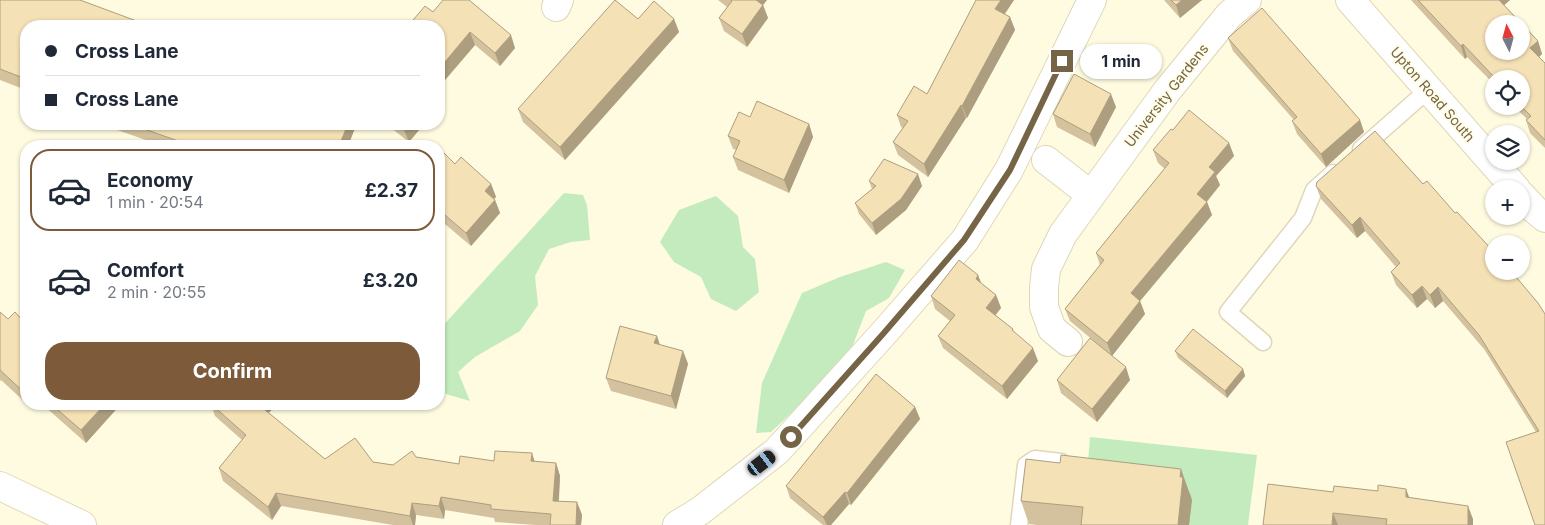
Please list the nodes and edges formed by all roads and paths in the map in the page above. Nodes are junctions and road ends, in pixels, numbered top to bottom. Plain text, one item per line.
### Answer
1 (1092, 0) edge
2 (1246, 0) edge
3 (1350, 0) edge
4 (1429, 89) junction
5 (1046, 160) dead end
6 (1508, 180) edge
7 (1091, 195) junction
8 (1530, 205) edge
9 (1545, 218) edge
10 (1068, 342) dead end
11 (1263, 342) dead end
12 (1061, 462) edge
13 (0, 486) edge
14 (82, 525) edge
15 (677, 525) edge
16 (1019, 525) edge

1 - 15 street
2 - 7 street, University Gardens
3 - 4 street, Upton Road South
4 - 6 street, Upton Road South
4 - 11 lane
5 - 7 street
7 - 10 street, University Gardens
8 - 9 street
12 - 16 lane
13 - 14 street

